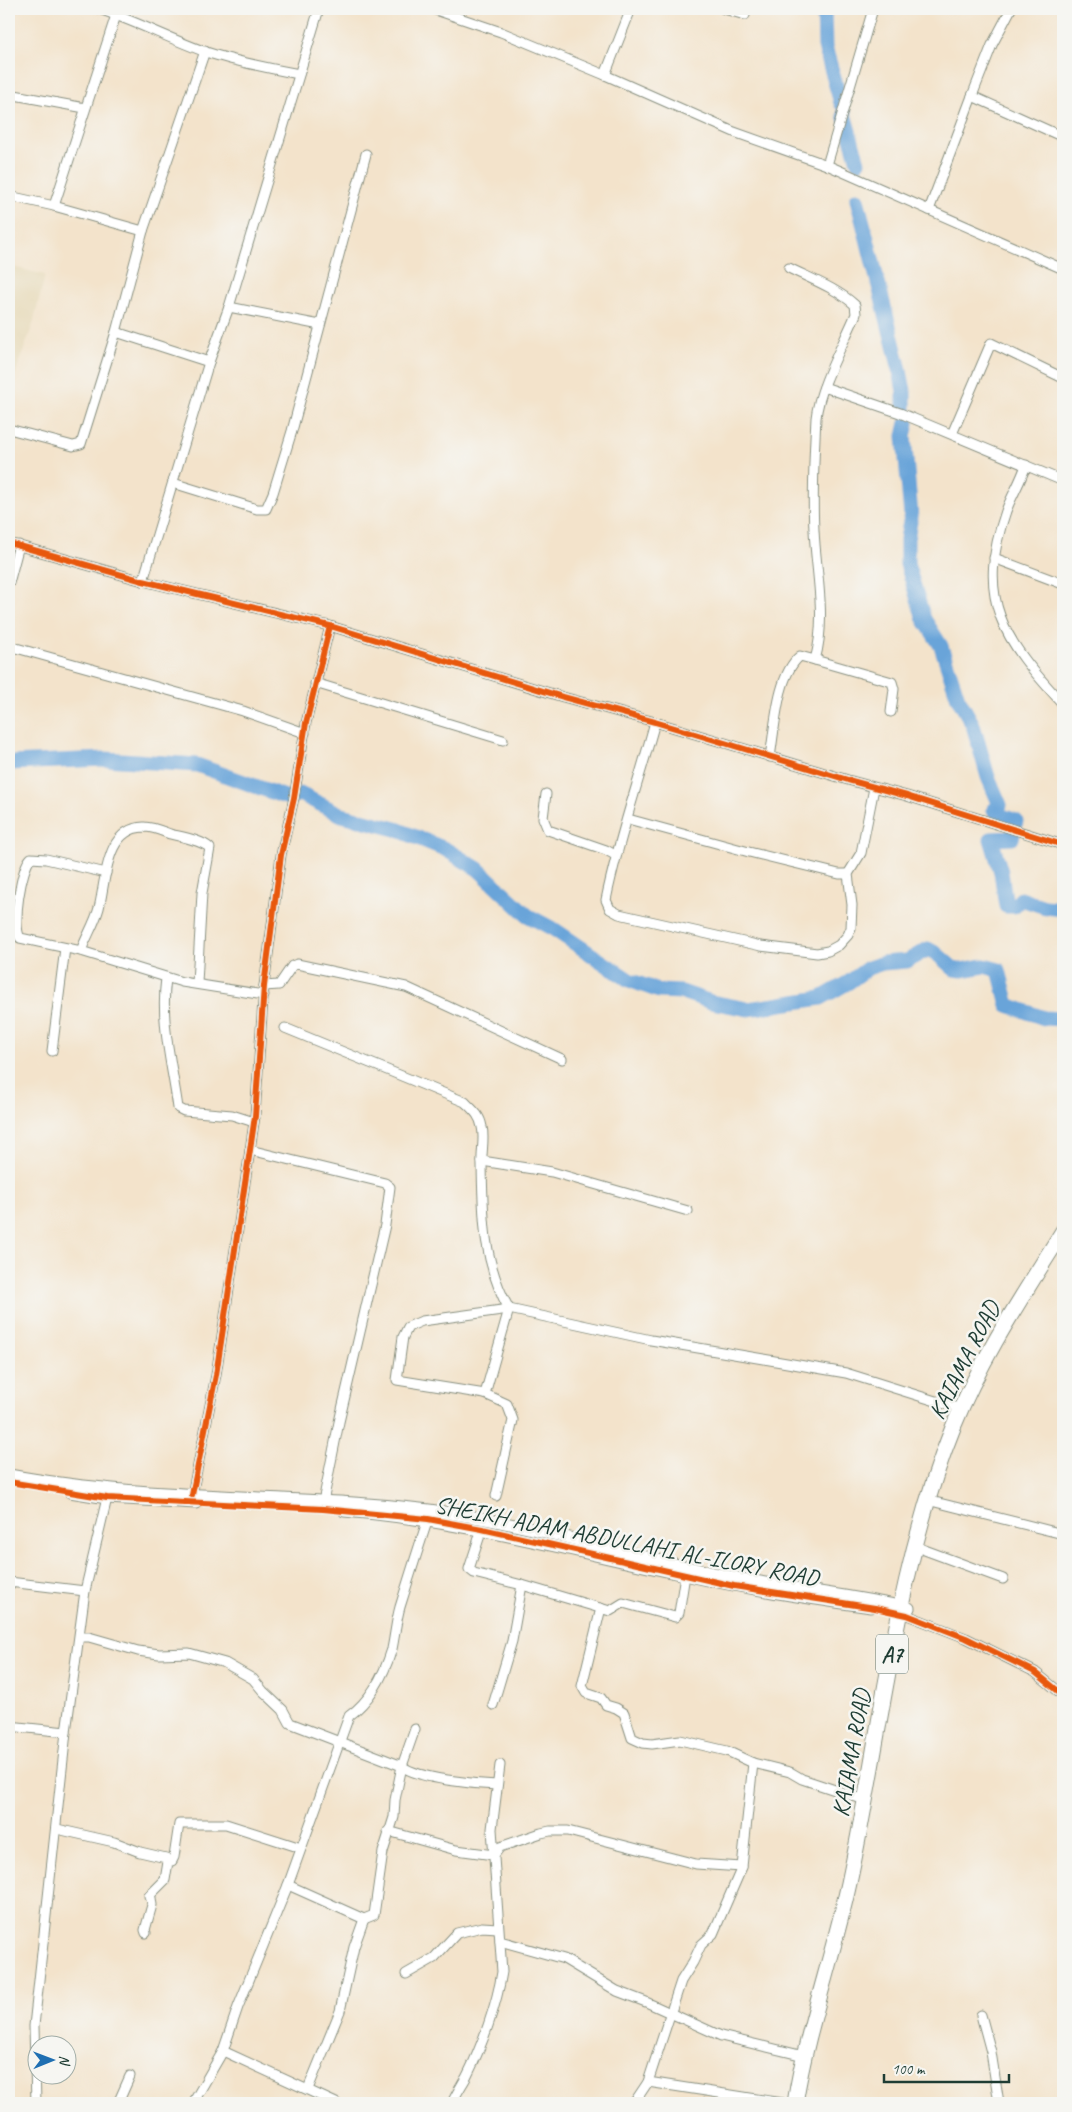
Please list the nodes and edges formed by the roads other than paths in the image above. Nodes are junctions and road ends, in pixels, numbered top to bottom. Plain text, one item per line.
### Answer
1 (99, 9) edge
2 (318, 9) edge
3 (433, 9) edge
4 (631, 9) edge
5 (724, 9) edge
6 (747, 9) edge
7 (872, 9) edge
8 (1011, 9) edge
9 (117, 12) edge
10 (464, 13) edge
11 (205, 51) junction
12 (299, 74) junction
13 (605, 75) junction
14 (9, 94) edge
15 (972, 96) junction
16 (86, 108) junction
17 (1063, 137) edge
18 (366, 154) dead end
19 (827, 165) junction
20 (9, 196) edge
21 (54, 206) junction
22 (929, 210) junction
23 (143, 231) junction
24 (789, 268) dead end
25 (1063, 269) edge
26 (229, 307) junction
27 (320, 325) junction
28 (116, 332) junction
29 (209, 362) junction
30 (1063, 378) edge
31 (824, 387) junction
32 (9, 429) edge
33 (952, 434) junction
34 (1026, 465) junction
35 (1063, 481) edge
36 (173, 483) junction
37 (9, 542) edge
38 (19, 545) junction
39 (994, 558) junction
40 (143, 580) junction
41 (9, 583) edge
42 (1063, 584) edge
43 (330, 626) junction
44 (9, 646) edge
45 (815, 660) junction
46 (315, 683) junction
47 (1063, 704) edge
48 (891, 712) dead end
49 (656, 722) junction
50 (304, 733) junction
51 (503, 740) dead end
52 (770, 757) junction
53 (874, 788) junction
54 (546, 794) dead end
55 (628, 819) junction
56 (1063, 844) edge
57 (615, 855) junction
58 (106, 873) junction
59 (848, 874) junction
60 (13, 933) edge
61 (65, 948) junction
62 (81, 951) junction
63 (166, 978) junction
64 (197, 984) junction
65 (264, 990) junction
66 (285, 1028) dead end
67 (52, 1052) dead end
68 (562, 1059) dead end
69 (254, 1122) junction
70 (250, 1150) junction
71 (482, 1161) junction
72 (688, 1211) dead end
73 (1063, 1232) edge
74 (1063, 1244) edge
75 (509, 1309) junction
76 (485, 1394) junction
77 (961, 1409) junction
78 (9, 1475) edge
79 (9, 1482) edge
80 (192, 1495) junction
81 (496, 1496) dead end
82 (107, 1498) junction
83 (324, 1502) junction
84 (935, 1502) junction
85 (428, 1519) junction
86 (482, 1529) junction
87 (1063, 1534) edge
88 (922, 1549) junction
89 (685, 1575) junction
90 (1003, 1579) dead end
91 (9, 1582) edge
92 (522, 1585) junction
93 (85, 1591) junction
94 (601, 1608) junction
95 (905, 1611) junction
96 (80, 1636) junction
97 (1063, 1695) edge
98 (493, 1705) dead end
99 (9, 1726) edge
100 (415, 1729) dead end
101 (66, 1732) junction
102 (339, 1741) junction
103 (753, 1763) junction
104 (500, 1765) dead end
105 (402, 1766) junction
106 (496, 1785) junction
107 (865, 1800) junction
108 (56, 1829) junction
109 (388, 1831) junction
110 (301, 1848) junction
111 (494, 1855) junction
112 (168, 1862) junction
113 (742, 1867) junction
114 (288, 1884) junction
115 (364, 1919) junction
116 (498, 1928) junction
117 (146, 1932) dead end
118 (500, 1941) junction
119 (406, 1974) dead end
120 (669, 2013) junction
121 (981, 2016) dead end
122 (223, 2051) junction
123 (804, 2056) junction
124 (130, 2076) dead end
125 (648, 2082) junction
126 (308, 2089) junction
127 (36, 2103) edge
128 (118, 2103) edge
129 (193, 2103) edge
130 (336, 2103) edge
131 (452, 2103) edge
132 (634, 2103) edge
133 (783, 2103) edge
134 (795, 2103) edge
135 (803, 2103) edge
136 (999, 2103) edge

1 - 9 street
2 - 12 street
3 - 10 street
4 - 13 street
5 - 6 street
7 - 19 street
8 - 15 street
9 - 11 street
9 - 16 street
10 - 13 street
11 - 12 street
11 - 23 street
12 - 26 street
13 - 19 street
14 - 16 street
15 - 17 street
15 - 22 street
16 - 21 street
18 - 27 street
19 - 22 street
20 - 21 street
21 - 23 street
22 - 25 street
23 - 28 street
24 - 31 street
26 - 27 street
26 - 29 street
27 - 36 street
28 - 29 street
28 - 32 street
29 - 36 street
30 - 33 street
31 - 33 street
31 - 45 street
33 - 34 street
34 - 35 street
34 - 39 street
36 - 40 street
37 - 38 street
38 - 40 street
38 - 41 street
39 - 42 street
39 - 47 street
40 - 43 street
43 - 46 street
43 - 49 street
44 - 50 street
45 - 48 street
45 - 52 street
46 - 50 street
46 - 51 street
49 - 52 street
49 - 55 street
50 - 65 street
52 - 53 street
53 - 56 street
53 - 59 street
54 - 57 street
55 - 57 street
55 - 59 street
57 - 59 street
58 - 60 street
58 - 62 street
58 - 64 street
60 - 61 street
61 - 62 street
61 - 67 street
62 - 63 street
63 - 64 street
63 - 69 street
64 - 65 street
65 - 68 street
65 - 69 street
66 - 71 street
69 - 70 street
70 - 80 street
70 - 83 street
71 - 72 street
71 - 75 street
73 - 77 highway, KAIAMA ROAD / A7
74 - 84 highway, KAIAMA ROAD / A7
75 - 76 street
75 - 76 street
75 - 77 street
76 - 81 street
77 - 95 highway, KAIAMA ROAD / A7
78 - 80 street, SHEIKH ADAM ABDULLAHI AL-ILORY ROAD
79 - 82 street, SHEIKH ADAM ABDULLAHI AL-ILORY ROAD
80 - 83 street, SHEIKH ADAM ABDULLAHI AL-ILORY ROAD
82 - 85 street, SHEIKH ADAM ABDULLAHI AL-ILORY ROAD
82 - 93 street
83 - 95 street, SHEIKH ADAM ABDULLAHI AL-ILORY ROAD
84 - 87 street
84 - 88 highway, KAIAMA ROAD / A7
85 - 86 street, SHEIKH ADAM ABDULLAHI AL-ILORY ROAD
85 - 102 street
86 - 89 street, SHEIKH ADAM ABDULLAHI AL-ILORY ROAD
86 - 92 street
88 - 90 street
88 - 95 highway, KAIAMA ROAD / A7
89 - 94 street
89 - 95 street, SHEIKH ADAM ABDULLAHI AL-ILORY ROAD
91 - 93 street
92 - 94 street
92 - 98 street
93 - 96 street
94 - 103 street
95 - 97 street
95 - 107 highway, KAIAMA ROAD / A7
95 - 135 highway, KAIAMA ROAD / A7
96 - 101 street
96 - 102 street
99 - 101 street
100 - 105 street
101 - 108 street
102 - 105 street
102 - 110 street
103 - 107 street
103 - 113 street
104 - 106 street
105 - 106 street
105 - 109 street
106 - 111 street
107 - 123 highway, KAIAMA ROAD / A7
108 - 112 street
108 - 127 street
109 - 111 street
109 - 115 street
110 - 112 street
110 - 114 street
111 - 113 street
111 - 116 street
112 - 117 street
113 - 120 street
114 - 115 street
114 - 122 street
115 - 126 street
116 - 118 street
116 - 119 street
118 - 120 street
118 - 131 street
120 - 123 street
120 - 125 street
121 - 136 street
122 - 126 street
122 - 129 street
123 - 134 highway, KAIAMA ROAD / A7
124 - 128 street
125 - 132 street
125 - 133 street
126 - 130 street

